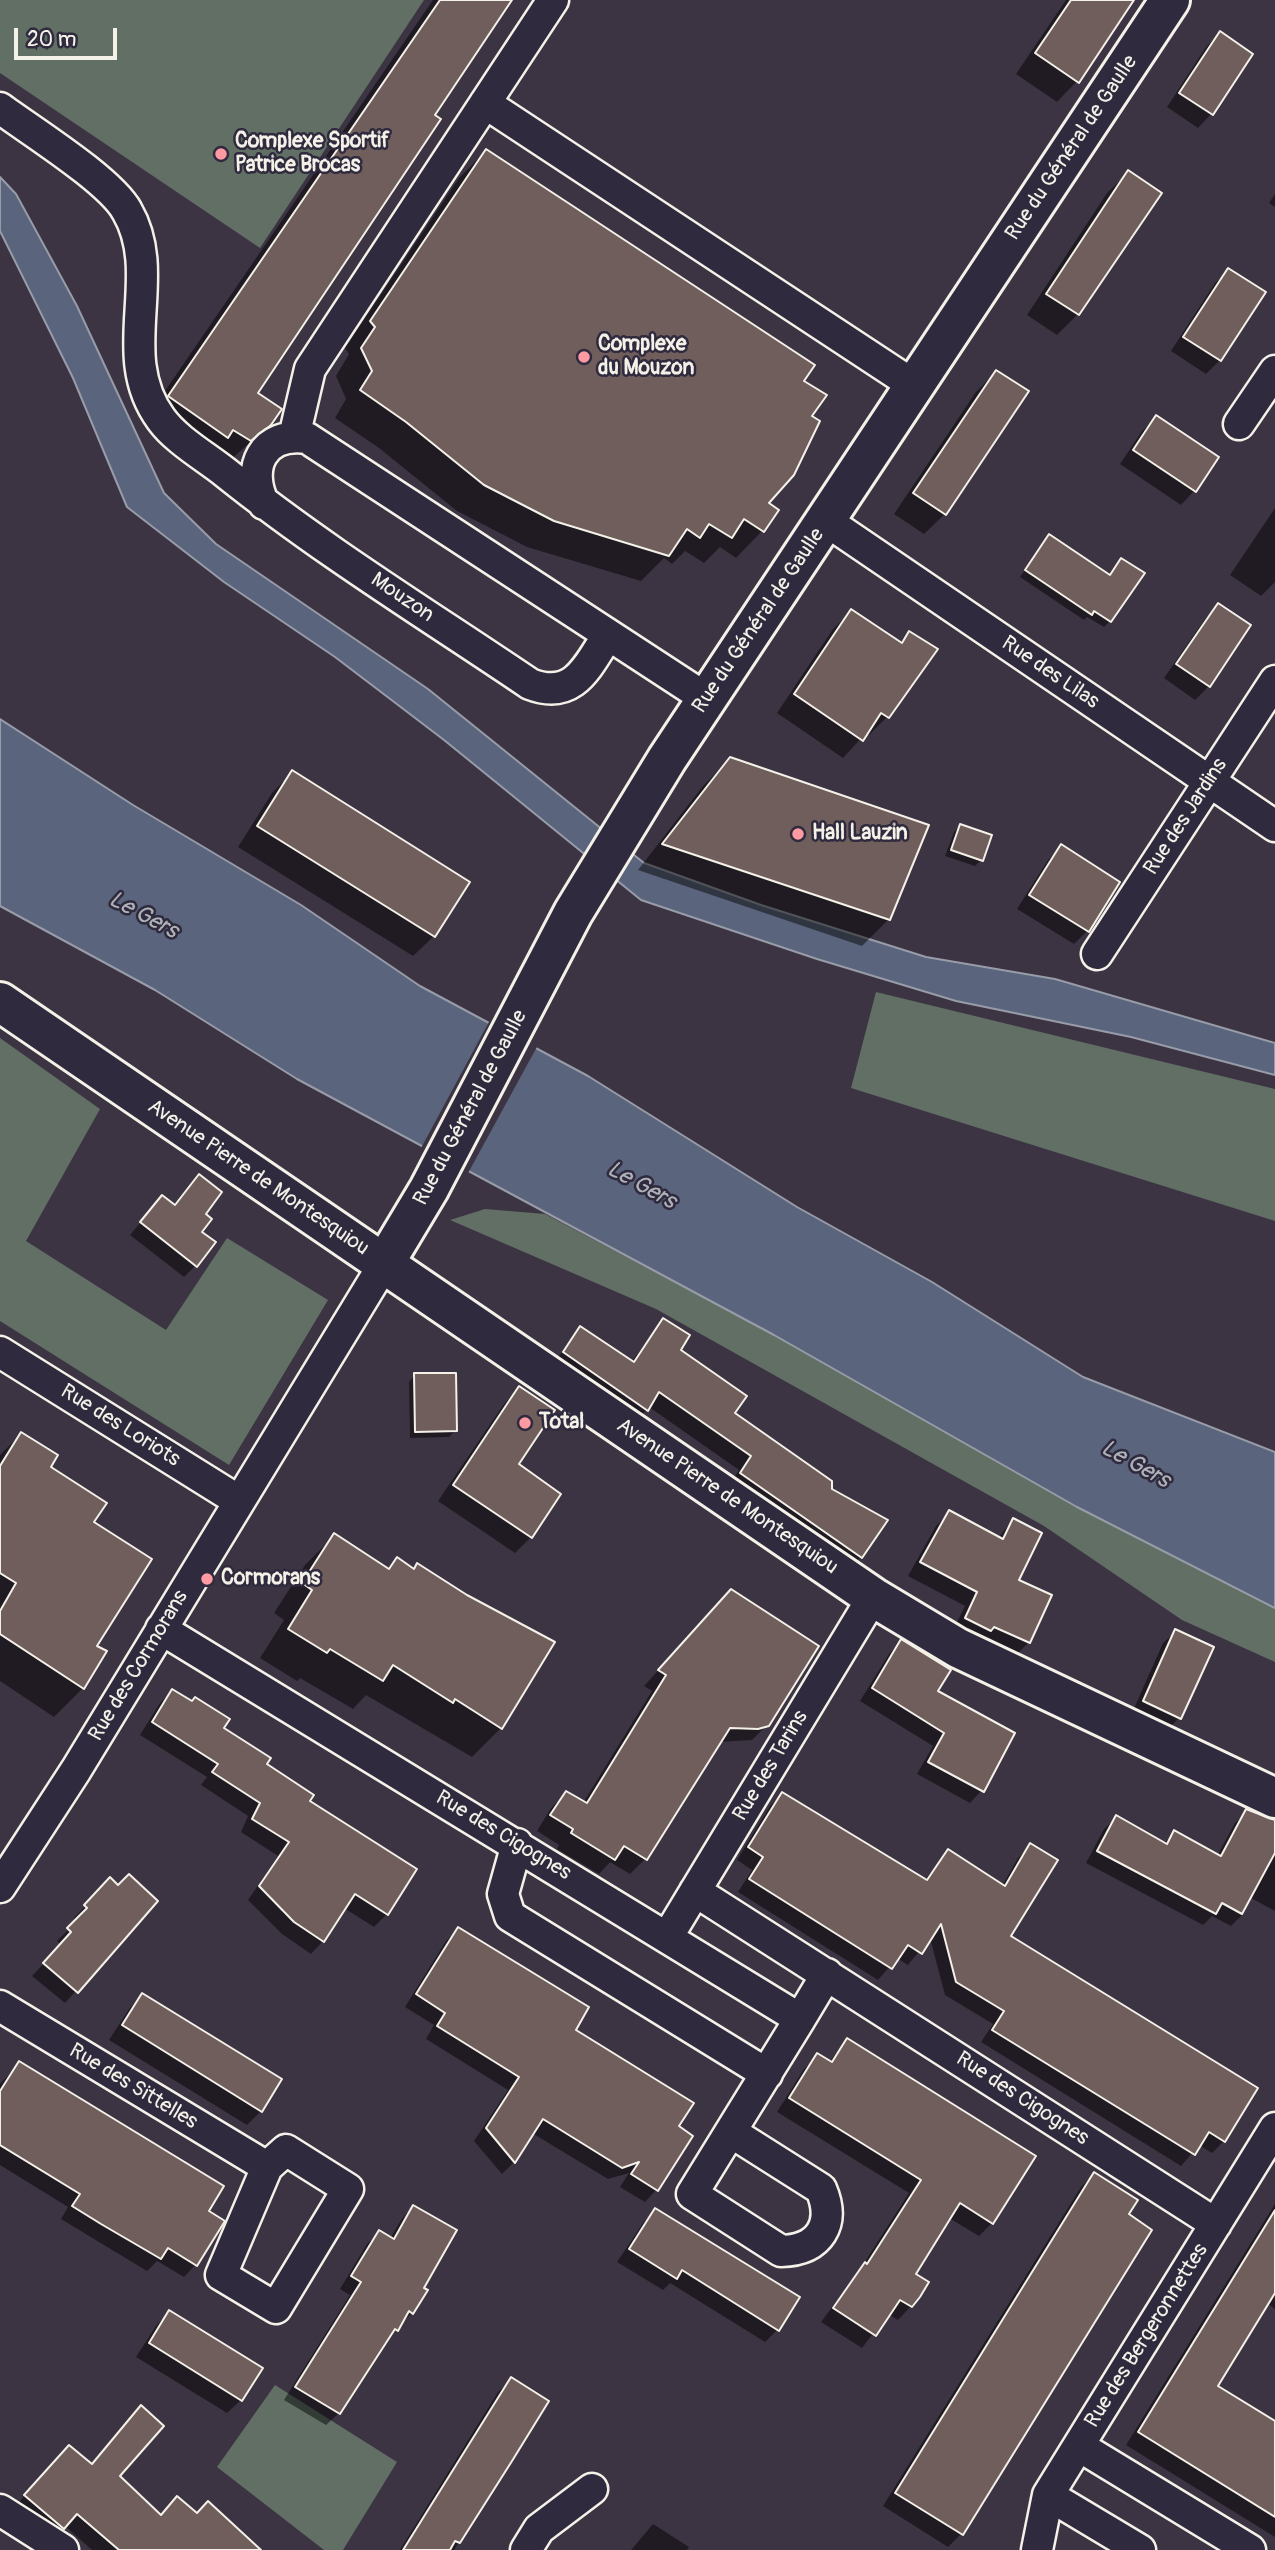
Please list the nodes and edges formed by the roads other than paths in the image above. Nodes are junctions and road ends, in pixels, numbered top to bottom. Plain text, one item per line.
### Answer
1 (553, 0) edge
2 (1170, 0) edge
3 (485, 103) junction
4 (0, 108) edge
5 (1275, 371) edge
6 (915, 386) junction
7 (1239, 424) dead end
8 (294, 437) junction
9 (264, 504) junction
10 (825, 520) junction
11 (608, 635) junction
12 (1275, 681) edge
13 (707, 699) junction
14 (1209, 782) junction
15 (1275, 826) edge
16 (1097, 954) dead end
17 (0, 1002) edge
18 (384, 1264) junction
19 (0, 1352) edge
20 (239, 1501) junction
21 (873, 1597) junction
22 (161, 1629) junction
23 (1275, 1798) edge
24 (517, 1844) junction
25 (0, 1887) edge
26 (695, 1891) junction
27 (668, 1936) junction
28 (827, 1974) junction
29 (0, 2006) edge
30 (800, 2019) junction
31 (767, 2074) junction
32 (1275, 2128) edge
33 (731, 2132) junction
34 (267, 2167) junction
35 (1216, 2224) junction
36 (1079, 2445) junction
37 (593, 2489) dead end
38 (1048, 2495) junction
39 (0, 2511) edge
40 (63, 2550) edge
41 (526, 2550) edge
42 (1037, 2550) edge
43 (1140, 2550) edge
44 (1250, 2550) edge

1 - 3 street
2 - 6 street, Rue du Général de Gaulle
3 - 6 street
3 - 8 street
4 - 9 street, Mouzon
5 - 7 street
6 - 10 street, Rue du Général de Gaulle
8 - 9 street
8 - 11 street
9 - 11 street, Mouzon
10 - 13 street, Rue du Général de Gaulle
10 - 14 street, Rue des Lilas
11 - 13 street
12 - 14 street, Rue des Jardins
13 - 18 street, Rue du Général de Gaulle
14 - 15 street, Rue des Lilas
14 - 16 street, Rue des Jardins
17 - 18 street, Avenue Pierre de Montesquiou
18 - 20 street, Rue des Cormorans
18 - 21 street, Avenue Pierre de Montesquiou
19 - 20 street, Rue des Loriots
20 - 22 street, Rue des Cormorans
21 - 23 street, Avenue Pierre de Montesquiou
21 - 26 street, Rue des Tarins
22 - 24 street, Rue des Cigognes
22 - 25 street, Rue des Cormorans
24 - 27 street, Rue des Cigognes
24 - 31 street
26 - 27 street, Rue des Tarins
26 - 28 street, Rue des Cigognes
27 - 30 street, Rue des Cigognes
28 - 30 street
28 - 35 street, Rue des Cigognes
29 - 34 street, Rue des Sittelles
30 - 31 street
31 - 33 street
32 - 35 street, Rue des Bergeronnettes
33 - 33 street
34 - 34 street
35 - 36 street, Rue des Bergeronnettes
36 - 38 street, Rue des Bergeronnettes
36 - 44 street
37 - 41 street
38 - 42 street, Rue des Bergeronnettes
38 - 43 street
39 - 40 street

